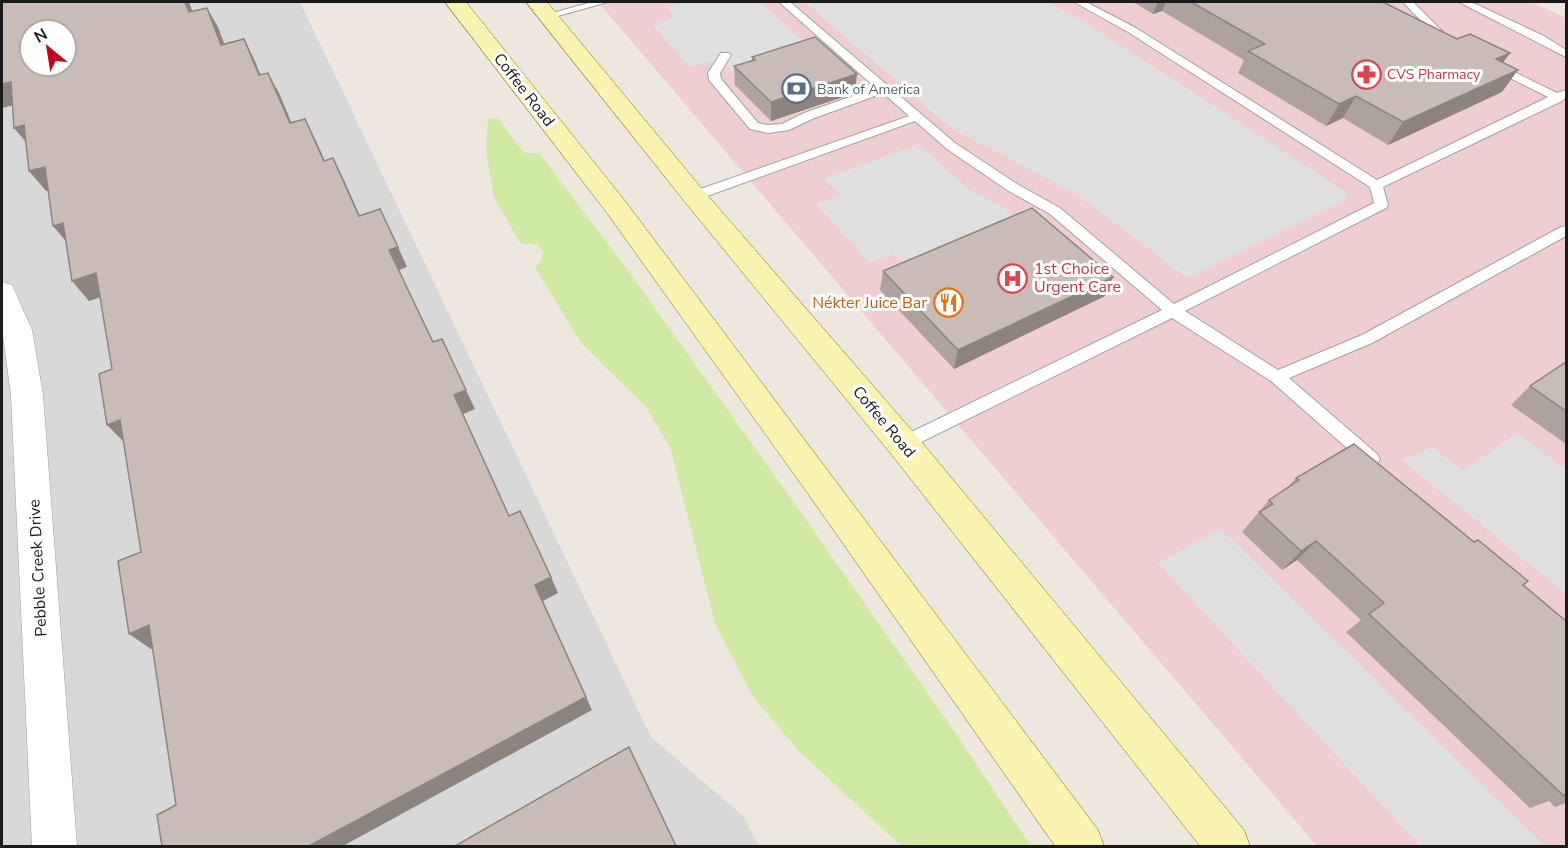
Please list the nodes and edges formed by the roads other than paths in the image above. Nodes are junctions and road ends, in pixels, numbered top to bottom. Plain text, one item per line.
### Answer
1 (455, 2) edge
2 (603, 2) edge
3 (784, 2) edge
4 (1078, 2) edge
5 (1408, 2) edge
6 (1464, 2) edge
7 (542, 9) edge
8 (1459, 48) edge
9 (1566, 54) edge
10 (725, 55) dead end
11 (1478, 58) edge
12 (884, 89) junction
13 (1562, 96) edge
14 (916, 117) junction
15 (1376, 185) junction
16 (694, 196) junction
17 (1566, 230) edge
18 (2, 292) edge
19 (1173, 312) junction
20 (1277, 377) junction
21 (903, 444) junction
22 (1381, 467) edge
23 (55, 846) edge
24 (1082, 846) edge
25 (1228, 846) edge

1 - 24 main road, Coffee Road
2 - 7 lane
3 - 12 lane
4 - 15 lane
5 - 8 lane
6 - 9 lane
7 - 16 main road, Coffee Road
10 - 12 lane
11 - 13 lane
12 - 14 lane
13 - 15 lane
14 - 16 lane
14 - 19 lane
15 - 19 lane
16 - 21 main road, Coffee Road
17 - 20 lane
18 - 23 street, Pebble Creek Drive
19 - 20 lane
19 - 21 lane
20 - 22 lane
21 - 25 main road, Coffee Road

